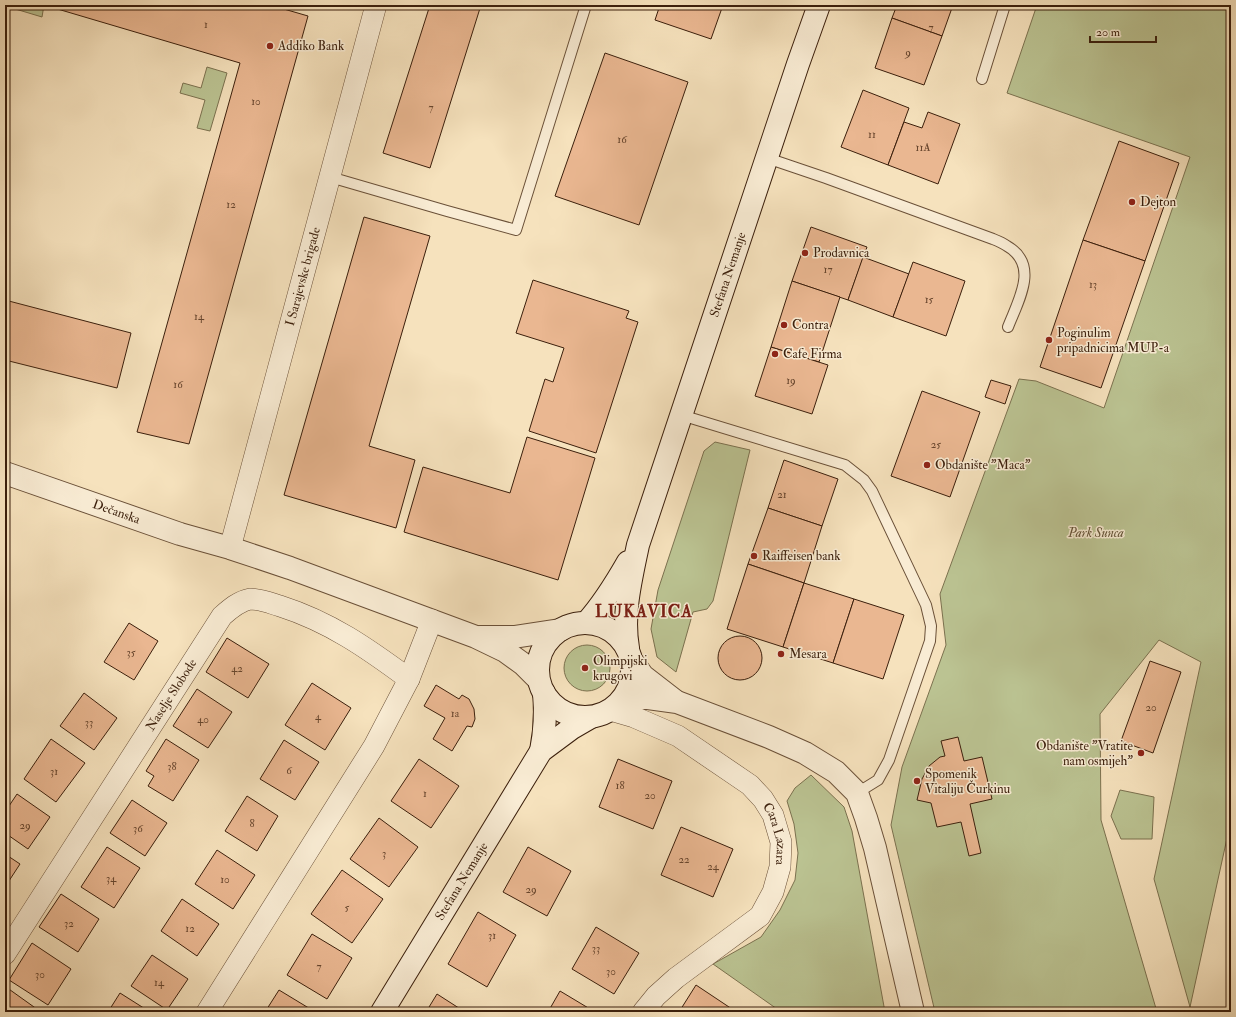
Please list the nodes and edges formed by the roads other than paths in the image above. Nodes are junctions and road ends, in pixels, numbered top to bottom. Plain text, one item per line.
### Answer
1 (376, 5) edge
2 (586, 5) edge
3 (819, 5) edge
4 (1006, 5) edge
5 (982, 79) dead end
6 (767, 158) junction
7 (330, 176) junction
8 (1008, 327) dead end
9 (681, 415) junction
10 (5, 473) edge
11 (638, 545) junction
12 (230, 548) junction
13 (432, 620) junction
14 (587, 622) junction
15 (560, 630) junction
16 (476, 637) junction
17 (630, 655) junction
18 (409, 679) junction
19 (541, 686) junction
20 (677, 702) junction
21 (607, 710) junction
22 (541, 751) junction
23 (857, 793) junction
24 (5, 954) edge
25 (207, 1012) edge
26 (382, 1012) edge
27 (643, 1012) edge
28 (913, 1012) edge

1 - 7 street, I Sarajevske brigade
2 - 7 lane
3 - 6 main road, Stefana Nemanje
4 - 5 lane
6 - 8 lane
6 - 9 main road, Stefana Nemanje
7 - 12 street, I Sarajevske brigade
9 - 11 main road, Stefana Nemanje
9 - 23 lane
10 - 12 main road, Dečanska
11 - 14 main road, Stefana Nemanje
11 - 17 main road, Stefana Nemanje
12 - 13 main road, Dečanska
13 - 16 main road, Dečanska
13 - 18 street
14 - 15 main road
14 - 17 main road
15 - 16 main road
15 - 19 main road
16 - 19 main road, Dečanska
17 - 20 main road
17 - 21 main road
18 - 24 street, Naselje Slobode
18 - 25 street
19 - 21 main road
19 - 22 main road, Stefana Nemanje
20 - 21 main road
20 - 23 main road
21 - 22 main road, Stefana Nemanje
21 - 27 street, Cara Lazara
22 - 26 main road, Stefana Nemanje
23 - 28 main road

